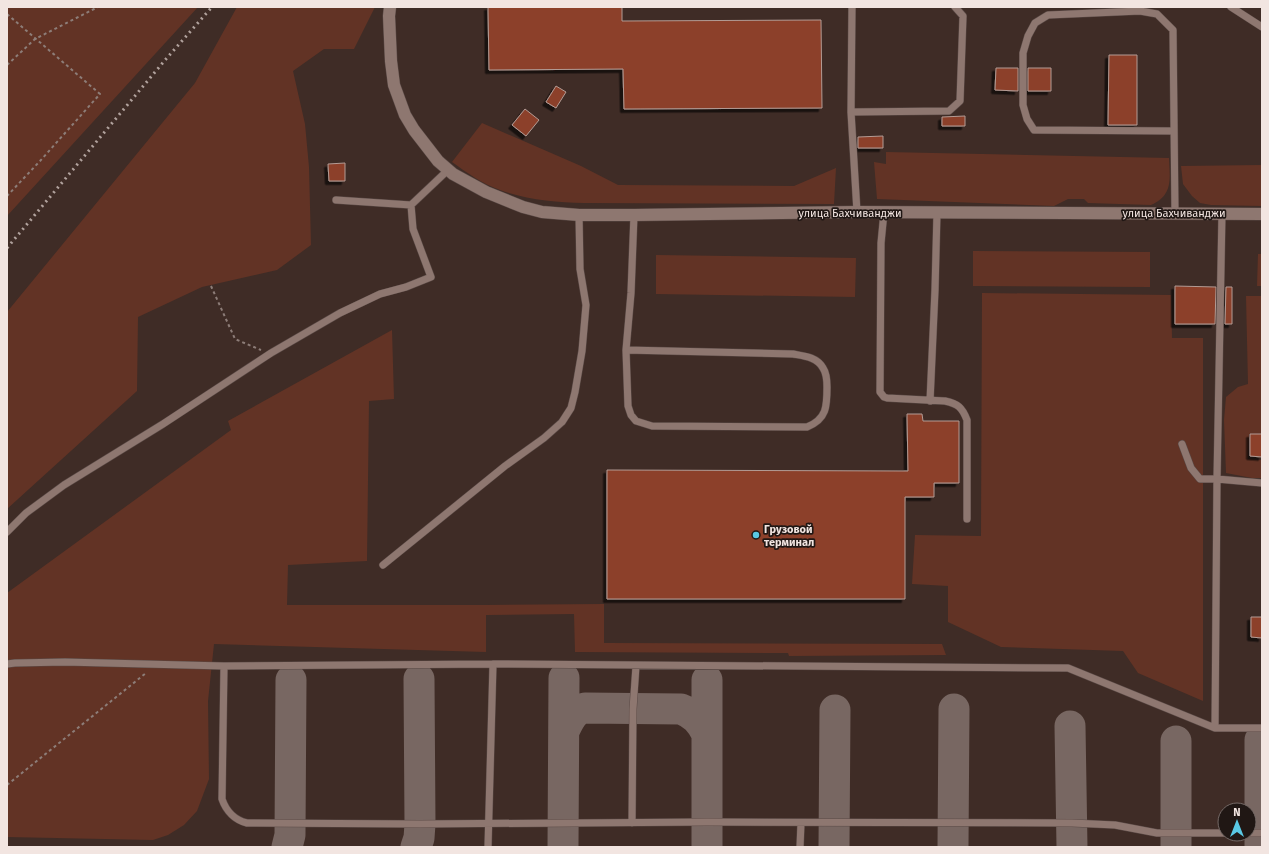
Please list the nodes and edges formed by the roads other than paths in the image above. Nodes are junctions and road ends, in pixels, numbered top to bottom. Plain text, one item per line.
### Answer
1 (390, 7) edge
2 (852, 7) edge
3 (955, 7) edge
4 (1231, 7) edge
5 (1262, 27) edge
6 (851, 112) junction
7 (1174, 131) junction
8 (448, 170) junction
9 (336, 200) dead end
10 (411, 205) junction
11 (857, 212) junction
12 (884, 212) junction
13 (937, 213) junction
14 (1175, 213) junction
15 (1222, 213) junction
16 (1262, 214) edge
17 (579, 215) junction
18 (634, 215) junction
19 (626, 350) junction
20 (930, 401) junction
21 (1182, 444) dead end
22 (1216, 479) junction
23 (1262, 483) edge
24 (967, 519) dead end
25 (7, 532) edge
26 (384, 564) dead end
27 (7, 664) edge
28 (493, 664) junction
29 (224, 666) junction
30 (636, 666) junction
31 (1216, 728) junction
32 (1262, 728) edge
33 (489, 823) junction
34 (632, 823) junction
35 (801, 823) junction
36 (1217, 833) edge
37 (488, 847) edge
38 (800, 847) edge

1 - 8 street, улица Бахчиванджи
2 - 6 lane
3 - 6 lane
4 - 5 lane
6 - 11 lane
7 - 7 lane
7 - 14 lane
8 - 10 lane
8 - 17 street, улица Бахчиванджи
9 - 10 lane
10 - 25 lane
11 - 12 street, улица Бахчиванджи
11 - 18 street, улица Бахчиванджи
12 - 13 street, улица Бахчиванджи
12 - 20 lane
13 - 14 street, улица Бахчиванджи
13 - 20 lane
14 - 15 street, улица Бахчиванджи
15 - 16 street, улица Бахчиванджи
15 - 22 lane
17 - 18 street, улица Бахчиванджи
17 - 26 lane
18 - 19 lane
19 - 19 lane
20 - 24 lane
21 - 22 lane
22 - 23 lane
22 - 31 lane
27 - 29 lane
28 - 29 lane
28 - 30 lane
28 - 33 lane
29 - 33 lane
30 - 31 lane
30 - 34 lane
31 - 32 lane
33 - 34 lane
33 - 37 lane
34 - 35 lane
35 - 36 lane
35 - 38 lane

